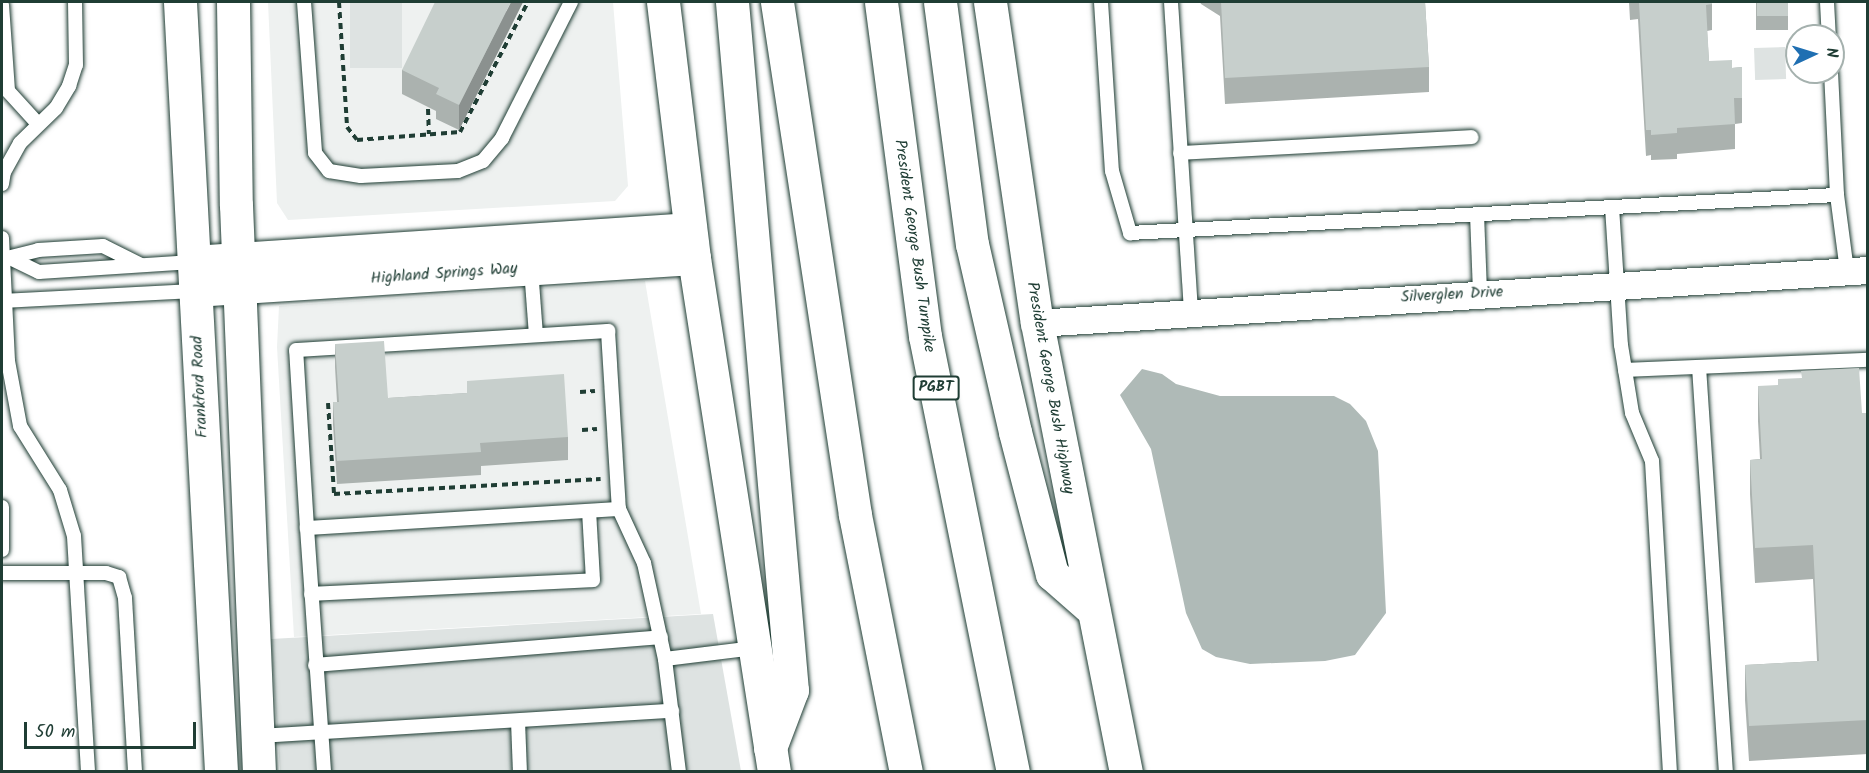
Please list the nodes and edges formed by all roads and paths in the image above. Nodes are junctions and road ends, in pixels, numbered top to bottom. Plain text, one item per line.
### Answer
1 (75, 2) edge
2 (180, 2) edge
3 (233, 2) edge
4 (304, 2) edge
5 (339, 2) edge
6 (528, 2) edge
7 (571, 2) edge
8 (663, 2) edge
9 (732, 2) edge
10 (777, 2) edge
11 (882, 2) edge
12 (940, 2) edge
13 (990, 2) edge
14 (1101, 2) edge
15 (1171, 2) edge
16 (1827, 2) edge
17 (2, 5) edge
18 (1828, 24) edge
19 (1831, 84) edge
20 (428, 109) dead end
21 (38, 124) junction
22 (429, 134) junction
23 (1472, 137) dead end
24 (1180, 153) junction
25 (2, 184) edge
26 (1837, 195) junction
27 (1612, 207) junction
28 (1477, 214) junction
29 (1185, 230) junction
30 (2, 238) edge
31 (692, 243) junction
32 (530, 254) junction
33 (5, 258) edge
34 (142, 266) junction
35 (1857, 270) edge
36 (238, 273) junction
37 (194, 276) junction
38 (1618, 285) junction
39 (1480, 293) junction
40 (4, 301) edge
41 (1191, 310) junction
42 (1037, 323) junction
43 (536, 335) junction
44 (1868, 360) edge
45 (1699, 367) junction
46 (1625, 370) junction
47 (580, 392) dead end
48 (599, 400) dead end
49 (328, 403) dead end
50 (600, 419) dead end
51 (322, 423) dead end
52 (329, 423) junction
53 (600, 428) junction
54 (582, 430) dead end
55 (601, 438) dead end
56 (603, 469) dead end
57 (2, 507) edge
58 (619, 509) junction
59 (589, 511) junction
60 (307, 528) junction
61 (2, 550) edge
62 (2, 573) edge
63 (76, 573) junction
64 (311, 594) junction
65 (1093, 610) junction
66 (661, 637) junction
67 (754, 648) junction
68 (665, 658) junction
69 (315, 665) junction
70 (672, 711) junction
71 (518, 721) junction
72 (320, 732) junction
73 (257, 736) junction
74 (772, 760) edge
75 (88, 771) edge
76 (135, 771) edge
77 (221, 771) edge
78 (259, 771) edge
79 (324, 771) edge
80 (520, 771) edge
81 (680, 771) edge
82 (906, 771) edge
83 (1013, 771) edge
84 (1126, 771) edge
85 (1670, 771) edge
86 (1726, 771) edge

1 - 21 lane
2 - 37 main road, Frankford Road
3 - 36 main road
4 - 7 lane
5 - 22 path
6 - 22 path
8 - 31 main road
9 - 74 main road
10 - 82 main road
11 - 83 main road, President George Bush Turnpike / PGBT
12 - 65 main road
13 - 42 main road, President George Bush Highway
14 - 29 lane
15 - 24 lane
16 - 18 lane
17 - 21 lane
19 - 26 lane
20 - 22 path
21 - 25 lane
23 - 24 lane
24 - 29 lane
26 - 27 lane
26 - 35 lane
27 - 28 lane
27 - 38 lane
28 - 29 lane
28 - 39 lane
29 - 41 lane
30 - 33 lane
31 - 32 main road, Highland Springs Way
31 - 67 main road
32 - 36 main road, Highland Springs Way
32 - 43 lane
33 - 34 lane
33 - 34 lane
33 - 40 lane
34 - 37 lane
35 - 38 street, Silverglen Drive
36 - 37 main road, Highland Springs Way
36 - 73 main road
37 - 40 lane
37 - 77 main road, Frankford Road
38 - 39 street, Silverglen Drive
38 - 46 lane
39 - 41 street, Silverglen Drive
40 - 63 lane
41 - 42 street, Silverglen Drive
42 - 65 main road, President George Bush Highway
43 - 58 lane
43 - 60 lane
44 - 45 lane
45 - 46 lane
45 - 86 lane
46 - 85 lane
47 - 48 path
49 - 52 path
50 - 53 path
51 - 52 path
52 - 56 path
53 - 54 path
53 - 55 path
57 - 61 lane
58 - 59 lane
58 - 66 lane
59 - 60 lane
59 - 64 lane
60 - 64 lane
62 - 63 lane
63 - 75 lane
63 - 76 lane
64 - 69 lane
65 - 84 main road, President George Bush Highway
66 - 68 lane
66 - 69 lane
67 - 68 lane
67 - 74 main road
68 - 70 lane
69 - 72 lane
70 - 71 lane
70 - 81 lane
71 - 72 lane
71 - 80 lane
72 - 73 lane
72 - 79 lane
73 - 78 main road

